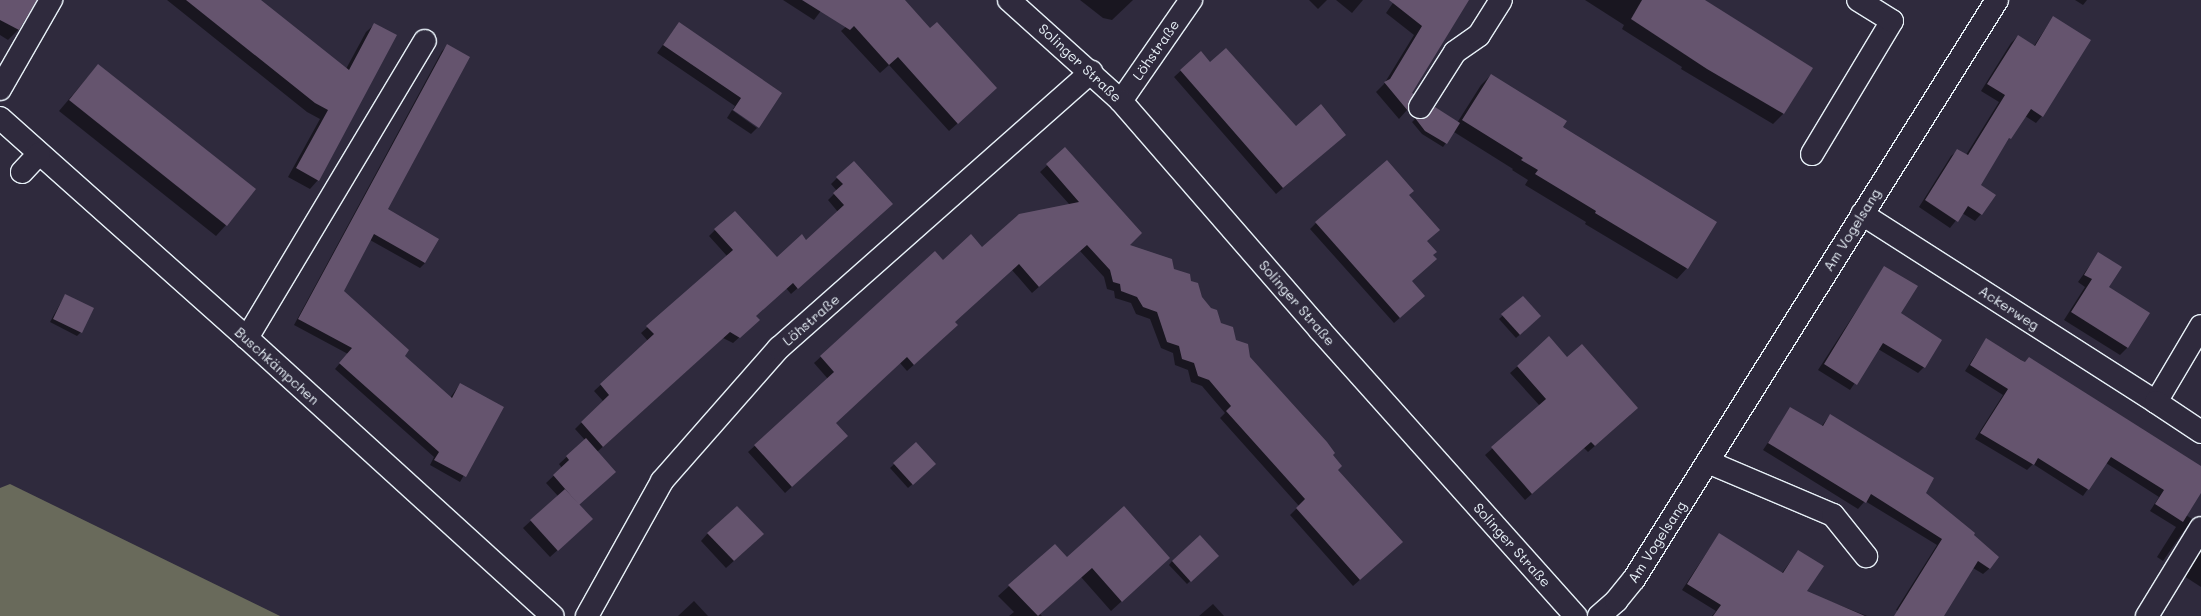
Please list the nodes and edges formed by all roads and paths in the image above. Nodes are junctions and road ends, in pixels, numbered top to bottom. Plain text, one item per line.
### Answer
1 (51, 0) edge
2 (1009, 0) edge
3 (1191, 0) edge
4 (1501, 0) edge
5 (1997, 0) edge
6 (1860, 1) edge
7 (425, 41) dead end
8 (1091, 72) junction
9 (0, 88) edge
10 (1121, 101) junction
11 (1420, 107) dead end
12 (0, 118) edge
13 (39, 154) junction
14 (1812, 154) dead end
15 (22, 172) dead end
16 (1862, 214) junction
17 (2201, 326) edge
18 (247, 338) junction
19 (2156, 402) junction
20 (2201, 432) edge
21 (1708, 462) junction
22 (2201, 528) edge
23 (1866, 556) dead end
24 (552, 616) edge
25 (587, 616) edge
26 (1576, 616) edge
27 (1599, 616) edge
28 (2147, 616) edge

1 - 9 street
2 - 8 street, Solinger Straße
3 - 10 street, Löhstraße
4 - 11 street
5 - 16 street, Am Vogelsang
6 - 14 street
7 - 18 street
8 - 10 street, Solinger Straße
8 - 25 street, Löhstraße
10 - 26 street, Solinger Straße
12 - 13 street, Buschkämpchen
13 - 15 street
13 - 18 street, Buschkämpchen
16 - 19 street, Ackerweg
16 - 21 street, Am Vogelsang
17 - 19 street
18 - 24 street, Buschkämpchen
19 - 20 street, Ackerweg
21 - 23 street
21 - 27 street, Am Vogelsang
22 - 28 street

